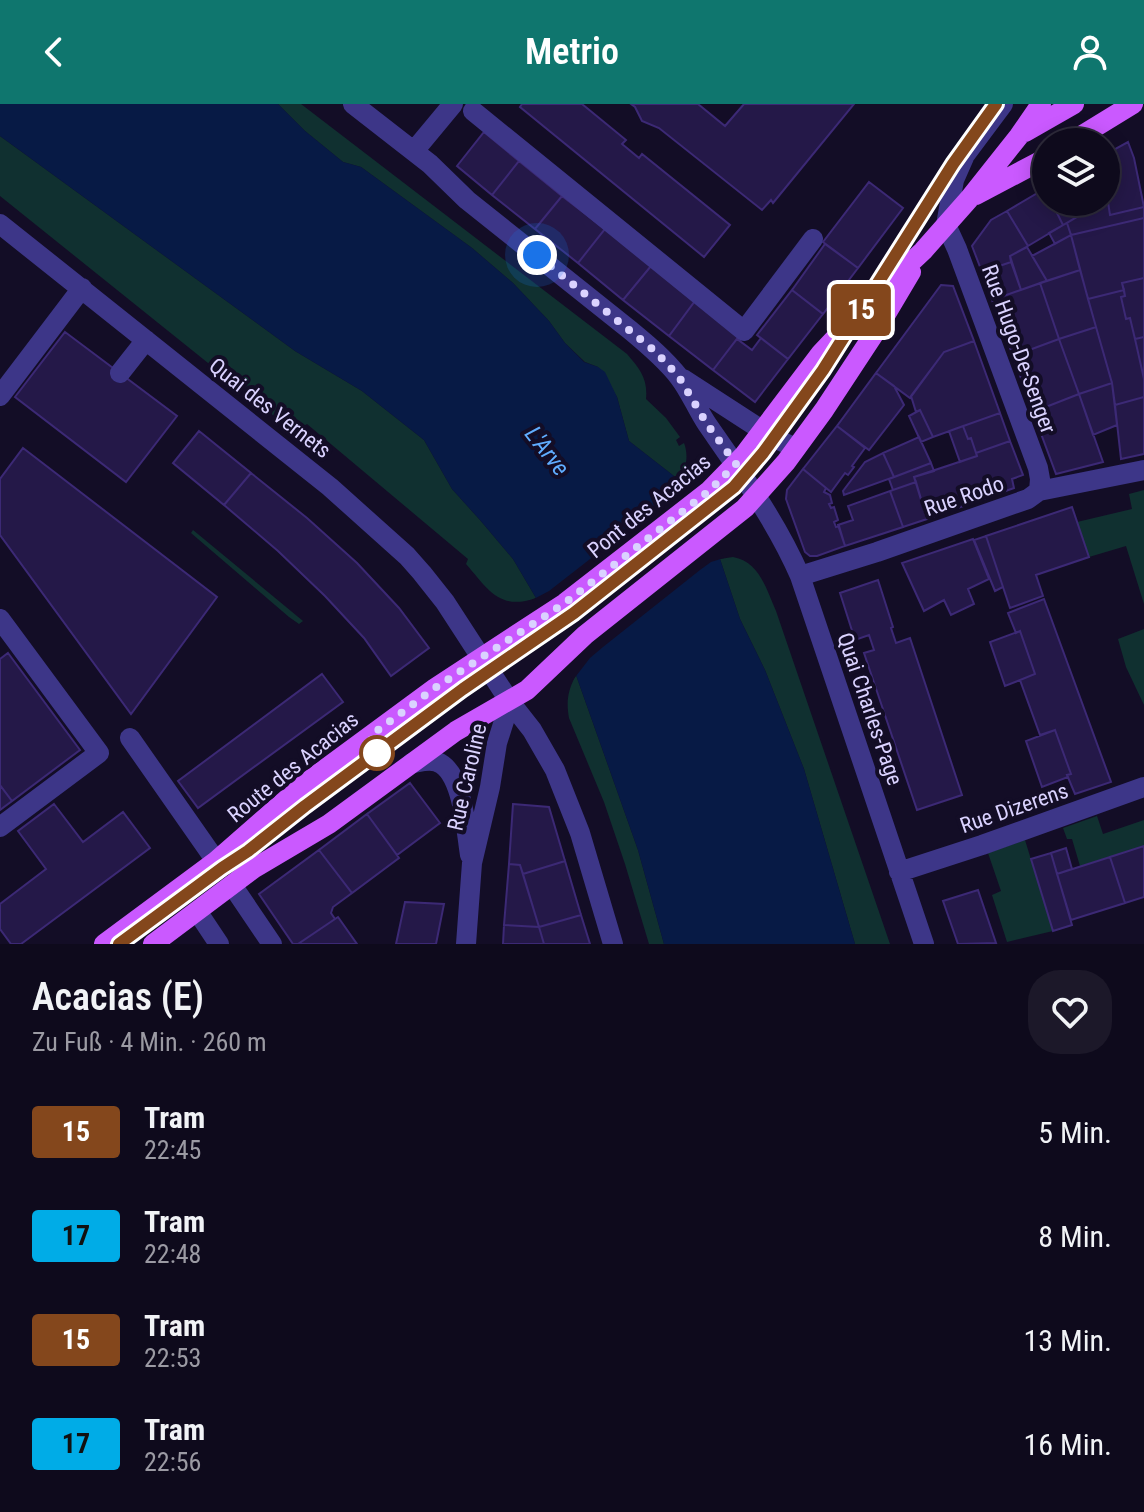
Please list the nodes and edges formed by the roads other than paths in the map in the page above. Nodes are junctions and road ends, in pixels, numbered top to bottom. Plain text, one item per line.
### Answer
1 (353, 104) edge
2 (453, 104) edge
3 (1003, 104) edge
4 (1041, 104) edge
5 (1074, 104) edge
6 (1128, 107) edge
7 (473, 111) dead end
8 (1094, 128) edge
9 (1019, 136) junction
10 (422, 158) junction
11 (1032, 165) edge
12 (969, 199) junction
13 (0, 224) edge
14 (946, 225) junction
15 (813, 239) dead end
16 (923, 251) junction
17 (82, 288) junction
18 (146, 340) junction
19 (120, 373) dead end
20 (679, 377) junction
21 (0, 396) edge
22 (763, 431) junction
23 (796, 448) junction
24 (736, 464) junction
25 (1144, 470) edge
26 (1039, 491) junction
27 (756, 497) junction
28 (800, 576) junction
29 (0, 619) edge
30 (518, 635) joint
31 (481, 658) junction
32 (510, 702) junction
33 (130, 738) dead end
34 (412, 763) junction
35 (1144, 787) edge
36 (0, 827) edge
37 (216, 861) junction
38 (472, 863) junction
39 (899, 872) junction
40 (232, 885) junction
41 (197, 911) junction
42 (104, 944) edge
43 (153, 944) edge
44 (219, 944) edge
45 (272, 944) edge
46 (466, 944) edge
47 (613, 944) edge
48 (924, 944) edge

1 - 10 street
2 - 10 street
3 - 14 street
4 - 9 main road
5 - 9 main road
6 - 8 main road
7 - 15 street
9 - 12 main road
10 - 20 street
11 - 12 main road
12 - 14 main road
13 - 17 street, Quai des Vernets
14 - 16 main road
14 - 26 street, Rue Hugo-De-Senger
16 - 22 main road, Pont des Acacias
16 - 23 main road
17 - 18 street, Quai des Vernets
17 - 21 street
18 - 19 street
18 - 31 street, Quai des Vernets
20 - 22 street
20 - 24 street, Quai Charles-Page
22 - 23 street
22 - 24 main road, Pont des Acacias
23 - 27 main road
24 - 27 street, Quai Charles-Page
24 - 30 main road, Pont des Acacias
25 - 26 street, Rue Rodo
26 - 28 street, Rue Rodo
27 - 28 street, Quai Charles-Page
27 - 32 main road
28 - 39 street, Quai Charles-Page
29 - 36 street
30 - 31 main road, Route des Acacias
31 - 32 street
31 - 37 main road, Route des Acacias
32 - 34 main road
32 - 38 street, Rue Caroline
32 - 47 street
33 - 37 street
34 - 38 street, Rue Caroline
34 - 40 main road
35 - 39 street, Rue Dizerens
37 - 42 main road, Route des Acacias
38 - 46 street, Rue Caroline
39 - 48 street, Quai Charles-Page
40 - 41 main road
40 - 45 street
41 - 43 main road
41 - 44 street

